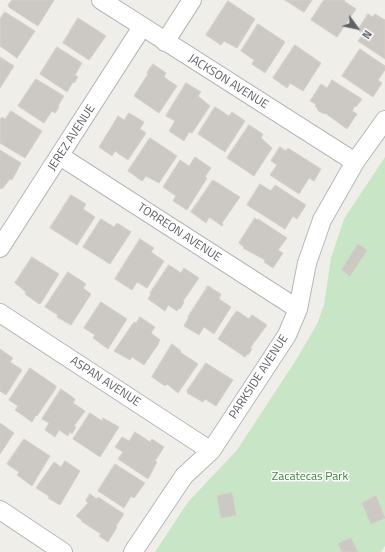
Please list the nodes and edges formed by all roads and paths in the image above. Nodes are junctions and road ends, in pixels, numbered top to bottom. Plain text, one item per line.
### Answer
1 (102, 0) edge
2 (192, 0) edge
3 (142, 27) junction
4 (165, 42) junction
5 (385, 120) edge
6 (60, 156) junction
7 (355, 162) junction
8 (0, 248) edge
9 (298, 309) junction
10 (0, 313) edge
11 (211, 451) junction
12 (0, 510) edge
13 (63, 552) edge
14 (134, 552) edge

1 - 3 street, JACKSON AVENUE
2 - 4 street
3 - 4 street, JACKSON AVENUE
3 - 6 street, JEREZ AVENUE
4 - 7 street, JACKSON AVENUE
5 - 7 street, PARKSIDE AVENUE
6 - 8 street, JEREZ AVENUE
6 - 9 street, TORREON AVENUE
7 - 9 street, PARKSIDE AVENUE
9 - 11 street, PARKSIDE AVENUE
10 - 11 street, ASPAN AVENUE
11 - 14 street, PARKSIDE AVENUE
12 - 13 street

